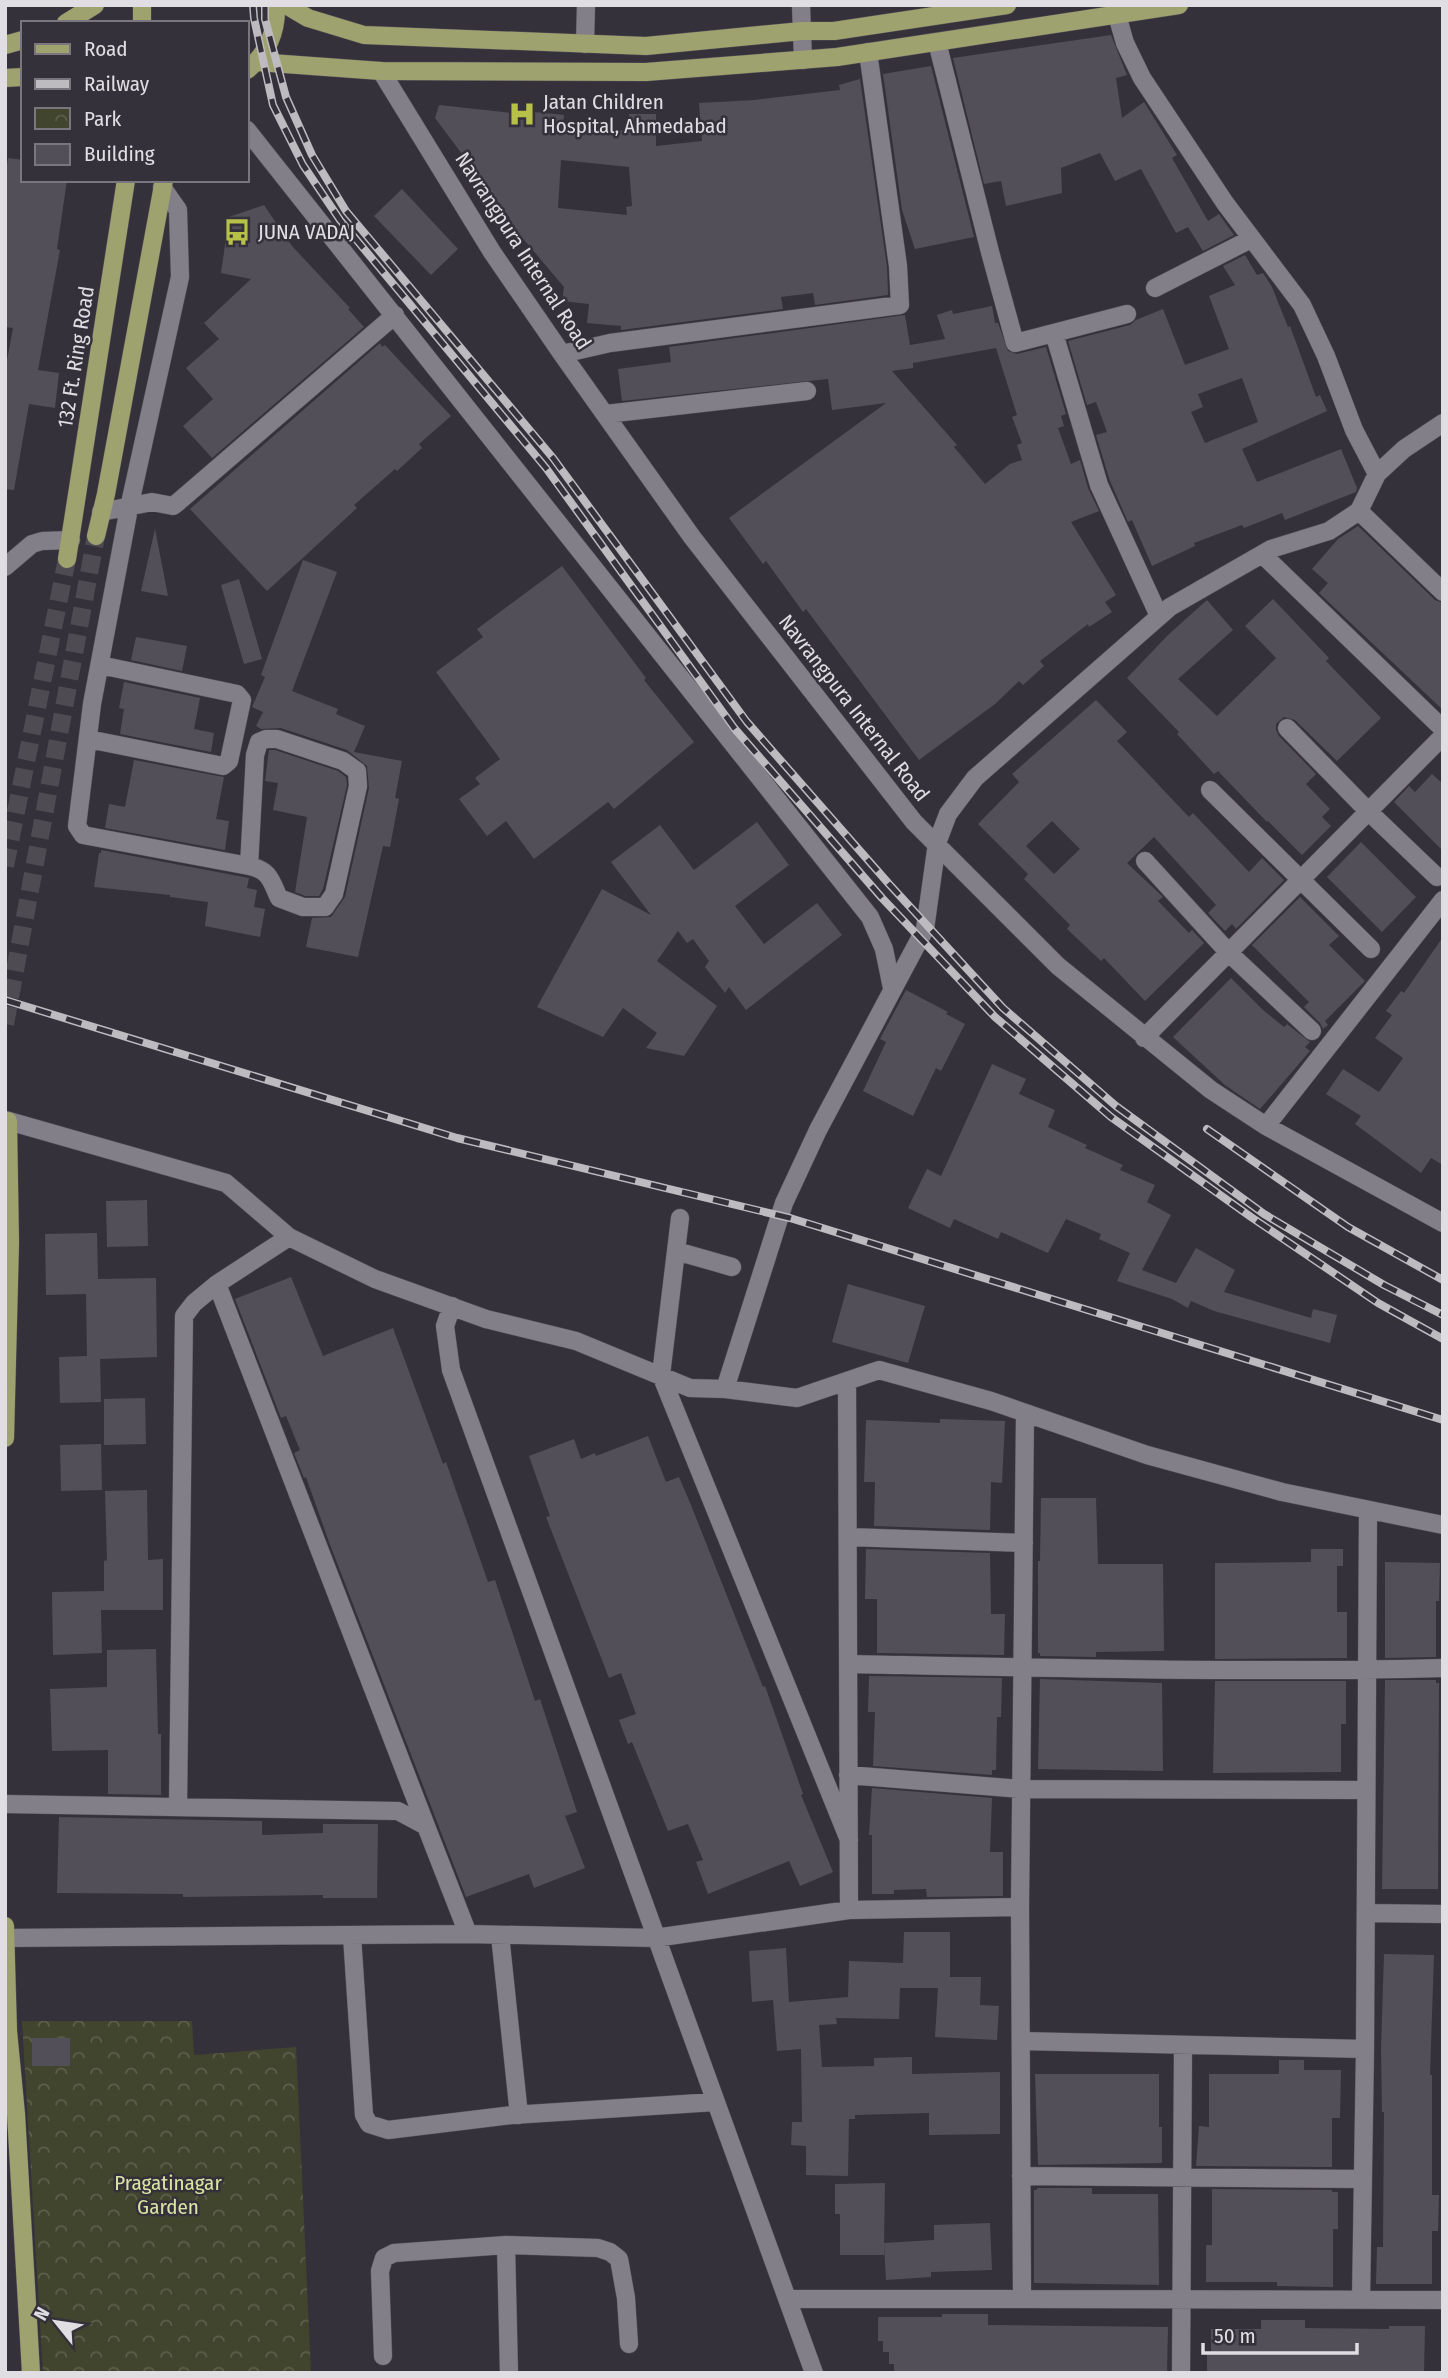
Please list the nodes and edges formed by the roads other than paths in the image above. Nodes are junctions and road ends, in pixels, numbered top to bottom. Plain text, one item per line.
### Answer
1 (95, 5) edge
2 (276, 5) edge
3 (286, 5) edge
4 (586, 5) edge
5 (801, 5) edge
6 (1007, 5) edge
7 (1179, 5) edge
8 (1117, 15) junction
9 (69, 21) edge
10 (802, 31) junction
11 (937, 42) junction
12 (585, 44) junction
13 (868, 52) junction
14 (803, 60) junction
15 (252, 66) edge
16 (381, 71) junction
17 (248, 131) edge
18 (126, 182) edge
19 (163, 184) edge
20 (1251, 239) junction
21 (1155, 288) dead end
22 (1127, 314) dead end
23 (394, 315) junction
24 (1054, 333) junction
25 (562, 355) junction
26 (807, 391) dead end
27 (606, 414) junction
28 (1443, 422) edge
29 (1377, 474) junction
30 (129, 508) junction
31 (1359, 510) junction
32 (101, 512) junction
33 (96, 536) tunnel mouth
34 (71, 540) junction
35 (1262, 554) junction
36 (67, 559) tunnel mouth
37 (5, 567) edge
38 (1443, 592) edge
39 (1159, 616) junction
40 (100, 665) junction
41 (1287, 728) dead end
42 (1443, 729) edge
43 (1443, 736) edge
44 (88, 739) junction
45 (1210, 790) dead end
46 (1368, 811) junction
47 (937, 843) junction
48 (1145, 861) dead end
49 (249, 866) junction
50 (1437, 877) dead end
51 (1301, 879) junction
52 (1443, 900) edge
53 (1371, 949) dead end
54 (1228, 953) junction
55 (892, 988) junction
56 (1312, 1031) dead end
57 (1144, 1038) junction
58 (7, 1120) edge
59 (1266, 1126) junction
60 (680, 1218) dead end
61 (1443, 1223) edge
62 (289, 1237) junction
63 (676, 1251) junction
64 (732, 1267) dead end
65 (217, 1284) junction
66 (452, 1306) junction
67 (660, 1375) junction
68 (847, 1381) junction
69 (725, 1389) junction
70 (1025, 1413) junction
71 (5, 1438) edge
72 (1368, 1510) junction
73 (1443, 1525) edge
74 (848, 1537) junction
75 (1024, 1543) junction
76 (848, 1664) junction
77 (1022, 1668) junction
78 (1443, 1668) edge
79 (1367, 1670) junction
80 (848, 1774) junction
81 (1021, 1789) junction
82 (1366, 1790) junction
83 (5, 1804) edge
84 (178, 1807) junction
85 (426, 1826) junction
86 (849, 1840) junction
87 (1020, 1907) junction
88 (849, 1910) junction
89 (1366, 1913) junction
90 (1443, 1914) edge
91 (5, 1926) edge
92 (468, 1934) junction
93 (500, 1935) junction
94 (352, 1937) junction
95 (6, 1938) edge
96 (656, 1938) junction
97 (1021, 2041) junction
98 (1183, 2045) junction
99 (1365, 2049) junction
100 (715, 2102) junction
101 (519, 2115) junction
102 (1021, 2175) junction
103 (1181, 2177) junction
104 (1363, 2179) junction
105 (506, 2245) junction
106 (787, 2299) junction
107 (1022, 2299) junction
108 (1183, 2299) junction
109 (1361, 2300) junction
110 (1443, 2300) edge
111 (629, 2344) dead end
112 (383, 2356) dead end
113 (31, 2373) edge
114 (509, 2373) edge
115 (814, 2373) edge
116 (1181, 2373) edge

1 - 9 main road
2 - 15 main road
3 - 12 main road
4 - 12 street
5 - 10 street
6 - 10 main road
7 - 8 main road
8 - 11 main road
8 - 20 street
10 - 12 main road
10 - 14 street
11 - 13 main road
11 - 24 street
13 - 14 main road
13 - 25 street
14 - 16 main road
15 - 16 main road
16 - 25 street, Navrangpura Internal Road
17 - 23 street
18 - 34 main road, 132 Ft. Ring Road
19 - 30 street
19 - 32 main road
20 - 21 street
20 - 29 street
22 - 24 street
23 - 30 street
23 - 55 street
24 - 39 street
25 - 27 street, Navrangpura Internal Road
26 - 27 street
27 - 47 street, Navrangpura Internal Road
28 - 29 street
29 - 31 street
30 - 32 street
30 - 40 street
31 - 35 street
31 - 38 street
32 - 33 main road
34 - 36 main road, 132 Ft. Ring Road
34 - 37 street
35 - 39 street
35 - 42 street
39 - 47 street
40 - 44 street
40 - 44 street
41 - 46 street
43 - 46 street
44 - 49 street
45 - 51 street
46 - 50 street
46 - 51 street
47 - 55 street
47 - 57 street, Navrangpura Internal Road
48 - 54 street
49 - 49 street
51 - 53 street
51 - 54 street
52 - 59 street
54 - 56 street
54 - 57 street
55 - 69 street
57 - 59 street, Navrangpura Internal Road
58 - 62 street
58 - 71 main road
59 - 61 street, Navrangpura Internal Road
60 - 63 street
62 - 65 street
62 - 66 street
63 - 64 street
63 - 67 street
65 - 84 street
65 - 85 street
66 - 67 street
66 - 96 street
67 - 69 street
67 - 86 street
68 - 69 street
68 - 70 street
68 - 74 street
70 - 72 street
70 - 75 street
72 - 73 street
72 - 79 street
74 - 75 street
74 - 76 street
75 - 77 street
76 - 77 street
76 - 80 street
77 - 79 street
77 - 81 street
78 - 79 street
79 - 82 street
80 - 81 street
80 - 86 street
81 - 82 street
81 - 87 street
82 - 89 street
83 - 84 street
84 - 85 street
85 - 92 street
86 - 88 street
87 - 88 street
87 - 97 street
88 - 96 street
89 - 90 street
89 - 99 street
91 - 95 main road
92 - 93 street
92 - 94 street
93 - 96 street
93 - 101 street
94 - 95 street
94 - 101 street
95 - 113 main road
96 - 100 street
97 - 98 street
97 - 102 street
98 - 99 street
98 - 103 street
99 - 104 street
100 - 101 street
100 - 106 street
102 - 103 street
102 - 107 street
103 - 104 street
103 - 108 street
104 - 109 street
105 - 111 street
105 - 112 street
105 - 114 street
106 - 107 street
106 - 115 street
107 - 108 street
108 - 109 street
108 - 116 street
109 - 110 street

